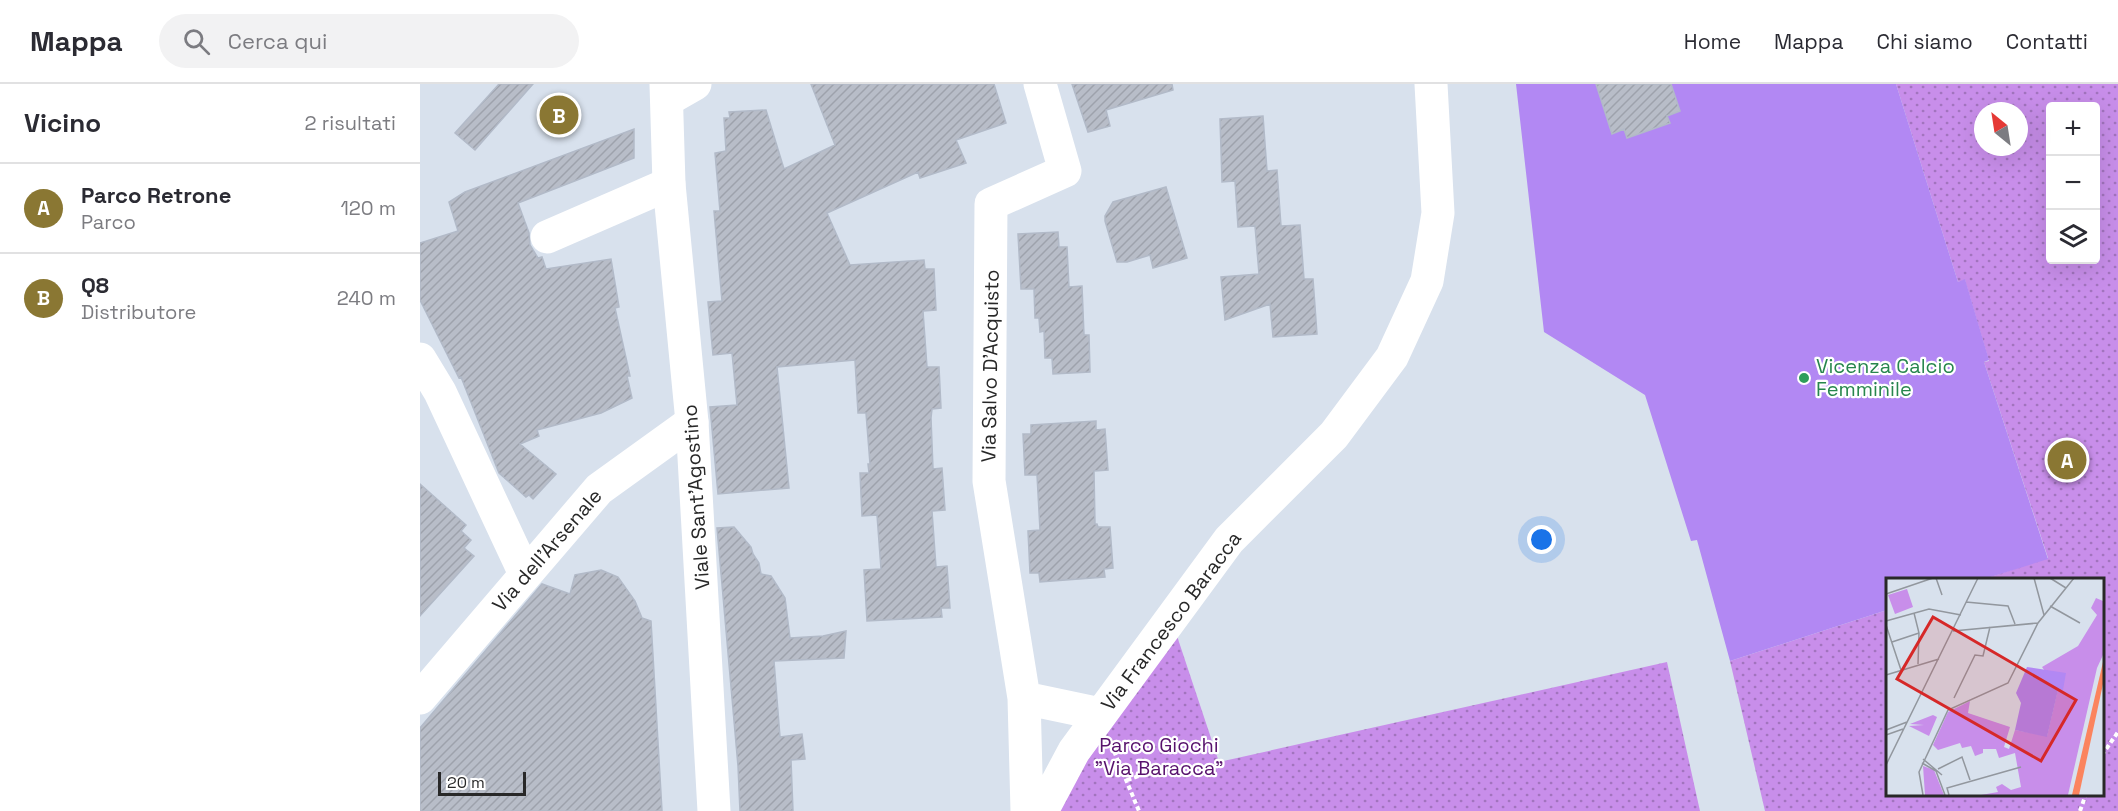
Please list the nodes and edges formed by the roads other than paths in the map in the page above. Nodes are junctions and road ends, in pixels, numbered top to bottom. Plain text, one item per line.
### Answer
1 (1040, 84) edge
2 (1431, 84) edge
3 (676, 89) edge
4 (669, 184) junction
5 (546, 237) dead end
6 (420, 359) edge
7 (692, 422) junction
8 (525, 574) junction
9 (420, 698) edge
10 (1024, 698) junction
11 (1100, 714) junction
12 (714, 811) edge
13 (1028, 811) edge
14 (1042, 811) edge

1 - 10 street, Via Salvo D'Acquisto
2 - 11 street, Via Francesco Baracca
3 - 4 street, Viale Sant'Agostino
4 - 5 street
4 - 7 street, Viale Sant'Agostino
6 - 8 street
7 - 8 street, Via dell'Arsenale
7 - 12 street, Viale Sant'Agostino
8 - 9 street, Via dell'Arsenale
10 - 11 street
10 - 13 street
11 - 14 street, Via Francesco Baracca

